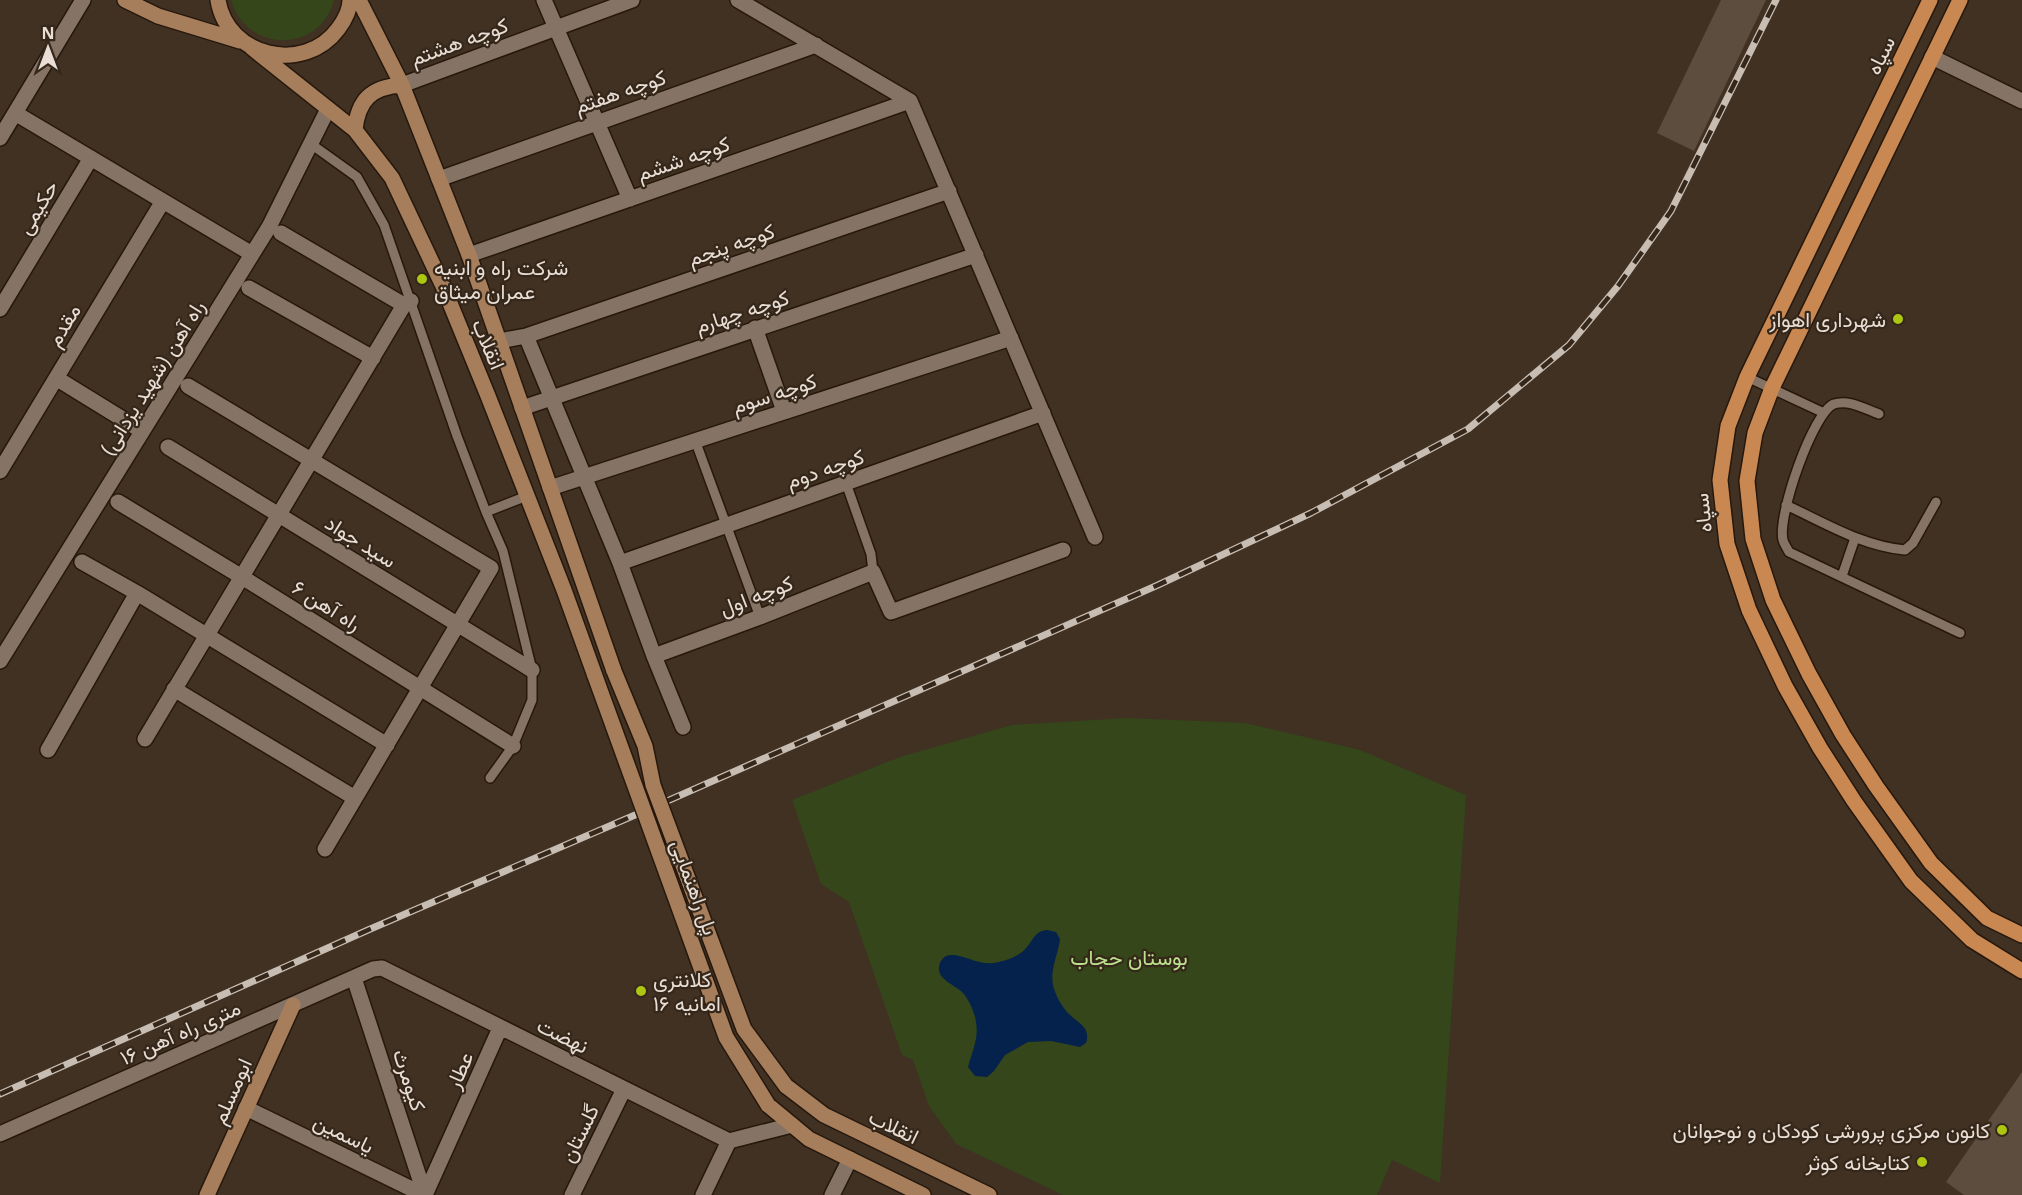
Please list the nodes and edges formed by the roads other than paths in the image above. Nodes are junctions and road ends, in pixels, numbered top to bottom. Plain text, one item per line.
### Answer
1 (83, 0) edge
2 (125, 0) edge
3 (218, 0) edge
4 (350, 0) edge
5 (358, 0) edge
6 (544, 0) edge
7 (632, 0) edge
8 (738, 0) edge
9 (1930, 0) edge
10 (1960, 0) edge
11 (556, 28) junction
12 (248, 45) junction
13 (816, 45) junction
14 (1932, 57) junction
15 (402, 85) junction
16 (910, 100) junction
17 (2022, 101) edge
18 (328, 109) junction
19 (15, 113) junction
20 (597, 122) junction
21 (355, 130) junction
22 (0, 138) edge
23 (311, 144) junction
24 (91, 158) junction
25 (439, 179) junction
26 (949, 191) junction
27 (630, 199) junction
28 (163, 201) junction
29 (281, 233) dead end
30 (252, 254) junction
31 (469, 255) junction
32 (976, 255) junction
33 (249, 288) dead end
34 (408, 303) junction
35 (0, 309) edge
36 (755, 328) junction
37 (526, 336) junction
38 (1011, 338) junction
39 (499, 341) junction
40 (373, 358) junction
41 (1747, 377) junction
42 (56, 378) junction
43 (188, 386) dead end
44 (1772, 388) junction
45 (551, 396) junction
46 (522, 408) junction
47 (784, 411) junction
48 (1043, 413) junction
49 (1824, 413) junction
50 (1879, 414) dead end
51 (142, 431) junction
52 (694, 440) junction
53 (168, 447) dead end
54 (311, 460) junction
55 (0, 471) edge
56 (585, 476) junction
57 (846, 483) junction
58 (550, 488) junction
59 (527, 496) junction
60 (118, 502) dead end
61 (1936, 502) dead end
62 (1786, 505) junction
63 (486, 512) junction
64 (279, 515) junction
65 (726, 525) junction
66 (1095, 537) dead end
67 (1855, 538) junction
68 (1063, 550) dead end
69 (82, 562) dead end
70 (620, 563) junction
71 (873, 572) junction
72 (1842, 576) junction
73 (242, 577) junction
74 (137, 593) junction
75 (760, 617) junction
76 (458, 625) junction
77 (1960, 633) dead end
78 (207, 635) junction
79 (2, 654) edge
80 (654, 656) junction
81 (532, 670) junction
82 (614, 671) joint
83 (595, 676) joint
84 (420, 688) junction
85 (174, 690) junction
86 (683, 727) dead end
87 (145, 739) dead end
88 (387, 745) junction
89 (513, 746) junction
90 (48, 750) dead end
91 (490, 778) dead end
92 (355, 798) junction
93 (325, 849) dead end
94 (2022, 935) edge
95 (2020, 966) edge
96 (378, 968) joint
97 (354, 978) junction
98 (293, 1005) junction
99 (500, 1028) junction
100 (786, 1086) joint
101 (624, 1089) junction
102 (246, 1108) junction
103 (792, 1125) junction
104 (0, 1134) edge
105 (729, 1140) junction
106 (850, 1159) junction
107 (207, 1195) edge
108 (425, 1195) edge
109 (573, 1195) edge
110 (703, 1195) edge
111 (832, 1195) edge
112 (923, 1195) edge
113 (988, 1195) edge

1 - 19 street
2 - 12 main road, انقلاب
3 - 12 main road
4 - 12 main road
5 - 15 main road, انقلاب
6 - 11 street
7 - 11 street, کوچه هشتم
8 - 13 street
9 - 41 main road, سپاه
10 - 14 main road
11 - 15 street, کوچه هشتم
11 - 20 street
12 - 18 main road, انقلاب
13 - 16 street
13 - 20 street, کوچه هفتم
14 - 17 street
14 - 44 main road
15 - 21 main road
15 - 25 main road, انقلاب
16 - 26 street
16 - 27 street, کوچه ششم
18 - 21 main road, انقلاب
18 - 23 street, راه آهن (شهید یزدانی)
19 - 22 street
19 - 24 street
20 - 25 street, کوچه هفتم
20 - 27 street
21 - 59 main road, انقلاب
23 - 30 street, راه آهن (شهید یزدانی)
23 - 34 lane
24 - 28 street
24 - 35 street, حکیمی
25 - 31 main road, انقلاب
26 - 32 street
26 - 37 street, کوچه پنجم
27 - 31 street, کوچه ششم
28 - 30 street
28 - 42 street, مقدم
29 - 34 street
30 - 51 street, راه آهن (شهید یزدانی)
31 - 39 main road, انقلاب
32 - 36 street, کوچه چهارم
32 - 38 street
33 - 40 street
34 - 40 street
34 - 63 lane
36 - 45 street, کوچه چهارم
36 - 47 street
37 - 39 street, کوچه پنجم
37 - 45 street
38 - 47 street, کوچه سوم
38 - 48 street
39 - 46 main road, انقلاب
40 - 54 street
41 - 44 lane
41 - 95 main road, سپاه
42 - 51 street
42 - 55 street, مقدم
43 - 54 street
44 - 49 lane
44 - 94 main road
45 - 46 street, کوچه چهارم
45 - 56 street
46 - 58 main road, انقلاب
47 - 52 street, کوچه سوم
48 - 57 street, کوچه دوم
48 - 66 street
49 - 50 lane
49 - 62 lane
51 - 79 street, راه آهن (شهید یزدانی)
52 - 56 street, کوچه سوم
52 - 65 lane
53 - 64 street, سید جواد
54 - 64 street
54 - 76 street
56 - 58 street, کوچه سوم
56 - 70 street
57 - 65 street, کوچه دوم
57 - 71 lane
58 - 82 main road, انقلاب
59 - 63 lane
59 - 83 main road, انقلاب
60 - 73 street, راه آهن ۶
61 - 67 lane
62 - 67 lane
62 - 72 lane
63 - 81 lane
64 - 73 street
64 - 76 street, سید جواد
65 - 70 street, کوچه دوم
65 - 75 lane
67 - 72 lane
68 - 71 street
69 - 74 street
70 - 80 street
71 - 75 street, کوچه اول
72 - 77 lane
73 - 78 street
73 - 84 street, راه آهن ۶
74 - 78 street
74 - 90 street
75 - 80 street, کوچه اول
76 - 81 street, سید جواد
76 - 84 street
78 - 85 street
78 - 88 street
80 - 86 street
81 - 89 lane
82 - 100 main road, پل راهنمایی, bridge
83 - 103 main road, پل راهنمایی, bridge
84 - 88 street
84 - 89 street, راه آهن ۶
85 - 87 street
85 - 92 street
88 - 92 street
89 - 91 lane
92 - 93 street
96 - 97 street, ۱۶ متری راه آهن
96 - 99 street, نهضت
97 - 98 street, ۱۶ متری راه آهن
97 - 108 street, کیومرث
98 - 102 main road, ابومسلم
98 - 104 street, ۱۶ متری راه آهن
99 - 101 street, نهضت
99 - 108 street, عطار
100 - 113 main road, انقلاب
101 - 105 street, نهضت
101 - 109 street, گلستان
102 - 107 main road, ابومسلم
102 - 108 street, یاسمین
103 - 105 street
103 - 106 main road
105 - 110 street
106 - 111 street
106 - 112 main road

